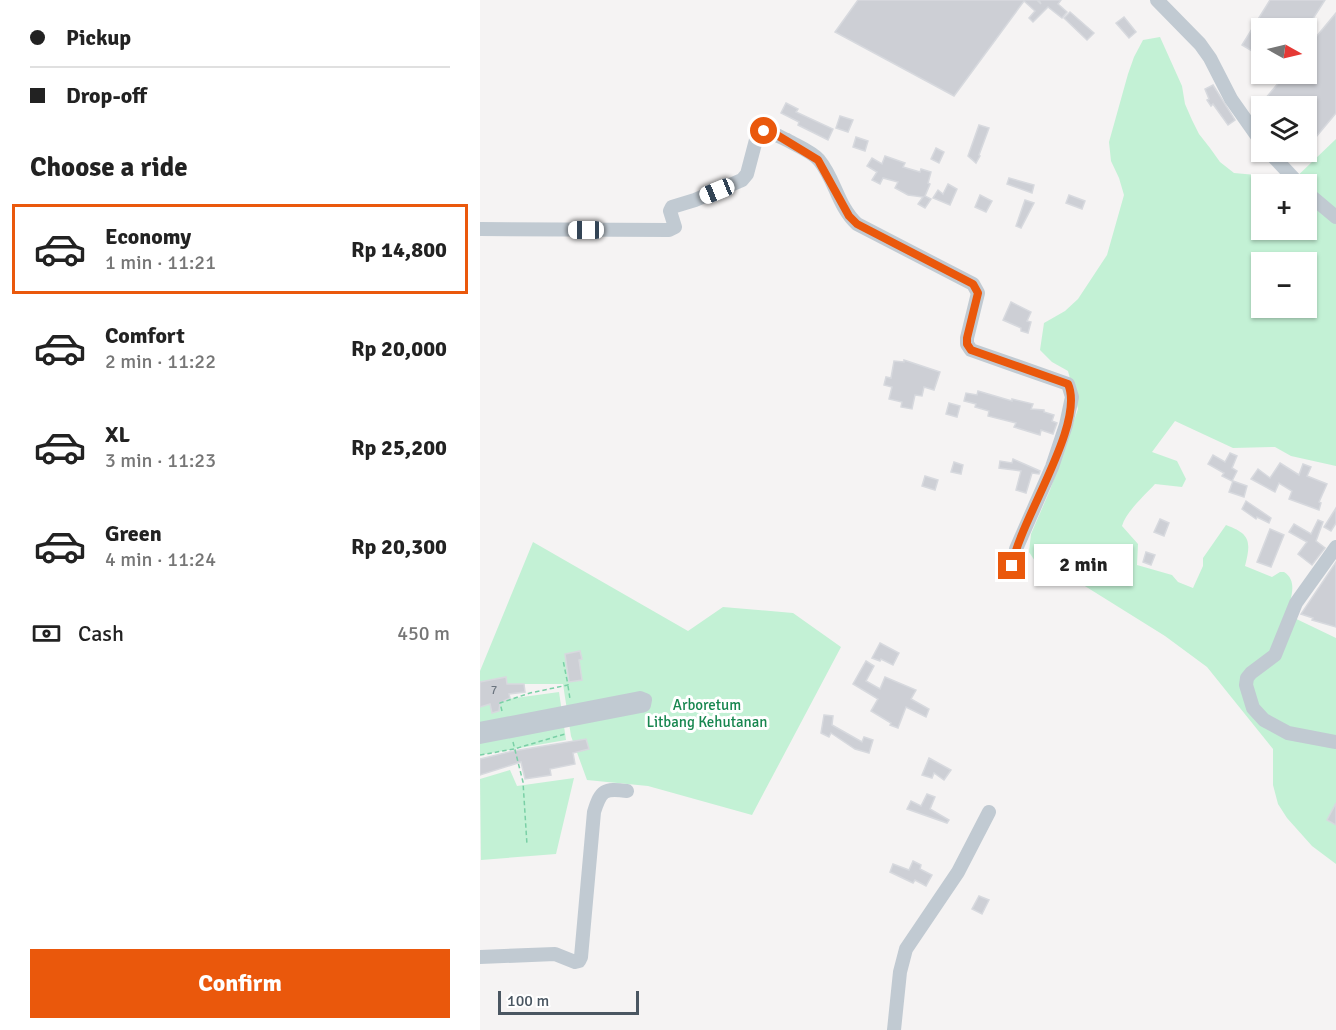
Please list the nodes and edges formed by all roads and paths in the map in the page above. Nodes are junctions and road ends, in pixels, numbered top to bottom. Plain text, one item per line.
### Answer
1 (1157, 0) edge
2 (1251, 127) edge
3 (1278, 162) edge
4 (1290, 174) edge
5 (1317, 201) edge
6 (1336, 217) edge
7 (480, 229) edge
8 (1336, 547) edge
9 (1012, 569) dead end
10 (563, 660) dead end
11 (568, 685) junction
12 (568, 714) joint
13 (508, 728) junction
14 (480, 729) edge
15 (565, 735) dead end
16 (480, 737) edge
17 (1336, 742) edge
18 (514, 749) junction
19 (480, 755) edge
20 (627, 791) dead end
21 (989, 812) dead end
22 (526, 845) dead end
23 (480, 957) edge
24 (894, 1030) edge

1 - 2 street
3 - 4 street
5 - 6 street
7 - 9 street
8 - 17 street
10 - 11 path
11 - 12 path
11 - 13 path
12 - 13 street
13 - 14 street
13 - 16 street
13 - 18 path
15 - 18 path
18 - 19 path
18 - 22 path
20 - 23 street
21 - 24 street

